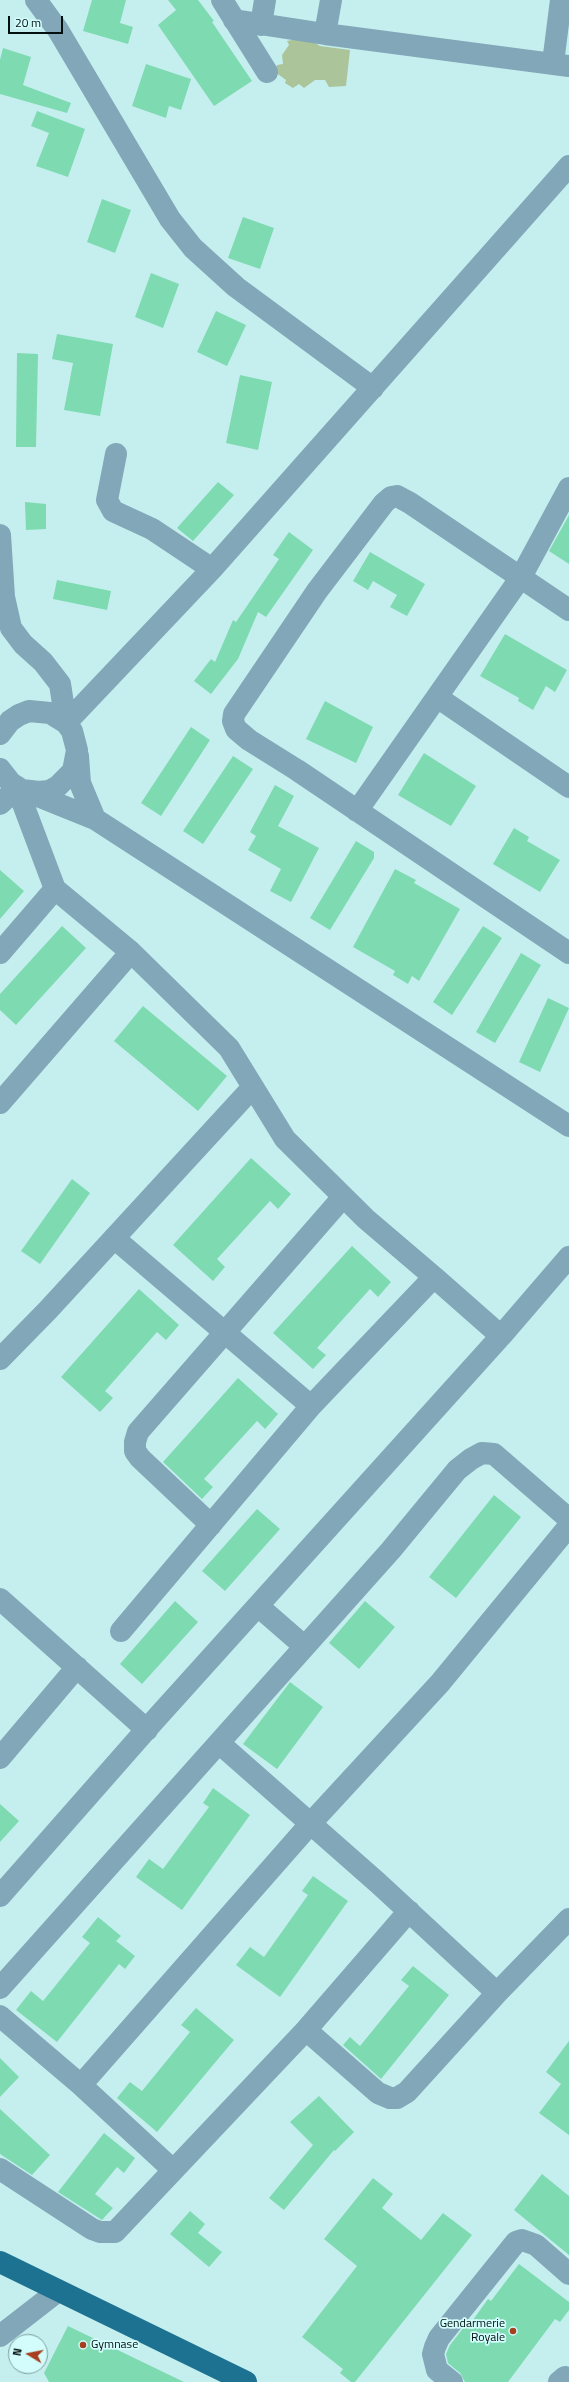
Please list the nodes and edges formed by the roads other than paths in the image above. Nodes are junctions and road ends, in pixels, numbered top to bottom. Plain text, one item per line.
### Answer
1 (36, 0) edge
2 (222, 0) edge
3 (265, 0) edge
4 (331, 0) edge
5 (561, 0) edge
6 (234, 20) junction
7 (261, 25) junction
8 (325, 34) junction
9 (561, 64) edge
10 (268, 72) dead end
11 (569, 166) edge
12 (373, 388) junction
13 (116, 454) dead end
14 (568, 495) edge
15 (0, 535) edge
16 (212, 569) junction
17 (522, 578) junction
18 (569, 610) edge
19 (47, 669) junction
20 (437, 698) junction
21 (40, 711) junction
22 (66, 723) junction
23 (1, 730) edge
24 (77, 750) junction
25 (0, 771) edge
26 (569, 788) edge
27 (23, 790) junction
28 (0, 804) edge
29 (358, 811) junction
30 (95, 820) junction
31 (55, 889) junction
32 (131, 952) junction
33 (0, 953) edge
34 (569, 953) edge
35 (253, 1087) junction
36 (0, 1103) edge
37 (569, 1126) edge
38 (343, 1197) junction
39 (114, 1238) junction
40 (569, 1257) edge
41 (434, 1277) junction
42 (224, 1332) junction
43 (501, 1336) junction
44 (0, 1358) edge
45 (311, 1406) junction
46 (569, 1519) edge
47 (211, 1525) junction
48 (569, 1526) edge
49 (0, 1599) edge
50 (258, 1606) junction
51 (121, 1631) dead end
52 (304, 1646) junction
53 (77, 1667) junction
54 (147, 1730) junction
55 (219, 1743) junction
56 (0, 1758) edge
57 (311, 1823) junction
58 (0, 1896) edge
59 (410, 1911) junction
60 (569, 1919) edge
61 (0, 1988) edge
62 (497, 1993) junction
63 (0, 2016) edge
64 (306, 2030) junction
65 (81, 2086) junction
66 (0, 2169) edge
67 (173, 2170) junction
68 (0, 2262) edge
69 (569, 2274) edge
70 (58, 2290) junction
71 (0, 2336) edge
72 (246, 2382) edge
73 (452, 2382) edge

1 - 12 street
2 - 6 street
3 - 7 street
4 - 8 street
5 - 9 street
6 - 7 street
6 - 10 street
7 - 8 street
8 - 9 street
11 - 12 street
12 - 16 street
13 - 16 street
14 - 17 street
15 - 19 street
16 - 22 street
17 - 18 street
17 - 20 street
17 - 29 street
19 - 21 street
19 - 22 street
20 - 26 street
20 - 29 street
21 - 22 street
21 - 23 street
22 - 24 street
24 - 27 street
24 - 30 street
25 - 27 street
27 - 28 street
27 - 30 street
27 - 31 street
29 - 34 street
30 - 37 street
31 - 32 street
31 - 33 street
32 - 35 street
32 - 36 street
35 - 38 street
35 - 39 street
38 - 41 street
38 - 42 street
39 - 42 street
39 - 44 street
40 - 43 street
41 - 43 street
41 - 45 street
42 - 45 street
42 - 47 street
43 - 50 street
45 - 47 street
46 - 52 street
47 - 51 street
48 - 57 street
49 - 53 street
50 - 52 street
50 - 54 street
52 - 55 street
53 - 54 street
53 - 56 street
54 - 58 street
55 - 57 street
55 - 61 street
57 - 59 street
57 - 65 street
59 - 62 street
59 - 64 street
60 - 62 street
62 - 64 street
63 - 65 street
64 - 67 street
65 - 67 street
66 - 67 street
68 - 70 main road
69 - 73 street
70 - 71 street
70 - 72 main road

